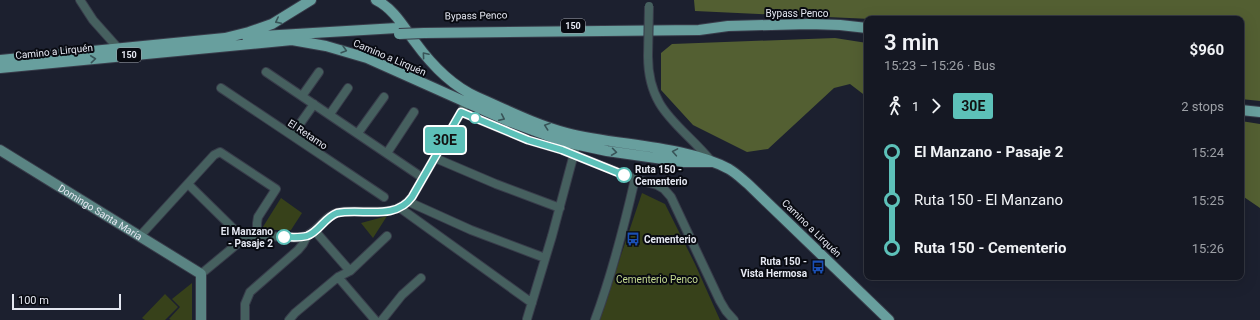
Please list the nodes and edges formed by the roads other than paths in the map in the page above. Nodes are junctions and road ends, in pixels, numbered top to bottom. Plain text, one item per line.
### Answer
1 (80, 0) edge
2 (311, 0) edge
3 (376, 0) edge
4 (649, 3) edge
5 (864, 28) edge
6 (398, 31) junction
7 (225, 38) junction
8 (292, 40) junction
9 (118, 48) junction
10 (0, 60) edge
11 (0, 68) edge
12 (266, 72) dead end
13 (320, 72) dead end
14 (221, 88) dead end
15 (348, 88) dead end
16 (302, 96) junction
17 (384, 97) dead end
18 (466, 102) junction
19 (314, 104) junction
20 (1244, 110) edge
21 (414, 112) dead end
22 (461, 112) junction
23 (1260, 112) edge
24 (330, 114) junction
25 (358, 133) junction
26 (292, 135) junction
27 (0, 150) edge
28 (575, 150) junction
29 (387, 153) junction
30 (435, 158) junction
31 (712, 162) junction
32 (423, 178) junction
33 (635, 179) junction
34 (188, 184) junction
35 (384, 197) dead end
36 (409, 202) junction
37 (400, 208) junction
38 (560, 208) junction
39 (315, 231) junction
40 (140, 236) junction
41 (257, 236) junction
42 (307, 236) junction
43 (387, 236) dead end
44 (244, 239) junction
45 (545, 258) junction
46 (350, 271) junction
47 (201, 274) junction
48 (338, 277) junction
49 (421, 278) dead end
50 (532, 303) junction
51 (731, 318) edge
52 (527, 319) dead end
53 (201, 320) edge
54 (245, 320) edge
55 (289, 320) edge
56 (376, 320) edge
57 (595, 320) edge
58 (889, 320) edge

1 - 9 street
2 -> 7 main road, Camino a Lirquén
31 -> 3 main road, Camino a Lirquén
4 - 31 street, bridge
5 - 6 main road, Bypass Penco / 150
6 - 7 main road, Bypass Penco / 150
6 - 8 main road, Bypass Penco / 150
7 - 9 main road, Camino a Lirquén / 150
11 -> 8 main road, Camino a Lirquén / 150
8 -> 18 main road, Camino a Lirquén
9 - 10 main road, Camino a Lirquén / 150
12 - 16 street
13 - 16 street
14 - 26 street, El Retamo
15 - 24 street
16 - 19 street
17 - 25 street
18 - 22 street
18 -> 28 main road, Camino a Lirquén
19 - 24 street
19 - 26 street
20 - 23 main road
21 - 29 street
22 - 28 street
22 - 30 street
24 - 25 street
25 - 29 street
26 - 35 street, El Retamo
27 - 40 street, Domingo Santa María
28 -> 31 main road, Camino a Lirquén
28 - 33 street
28 - 38 street
29 - 32 street
30 - 32 street
30 - 38 street
31 - 58 main road, Camino a Lirquén
32 - 36 street
33 - 51 street
33 - 57 street
34 - 40 street
34 - 41 street
34 - 44 street
36 - 37 street
36 - 45 street
37 - 39 street
37 - 50 street
38 - 45 street
39 - 42 street
39 - 46 street
40 - 47 street, Domingo Santa María
41 - 42 street
41 - 44 street
42 - 54 street
43 - 46 street
44 - 47 street
45 - 50 street
46 - 48 street
47 - 53 street
48 - 55 street
48 - 56 street
49 - 56 street
50 - 52 street

